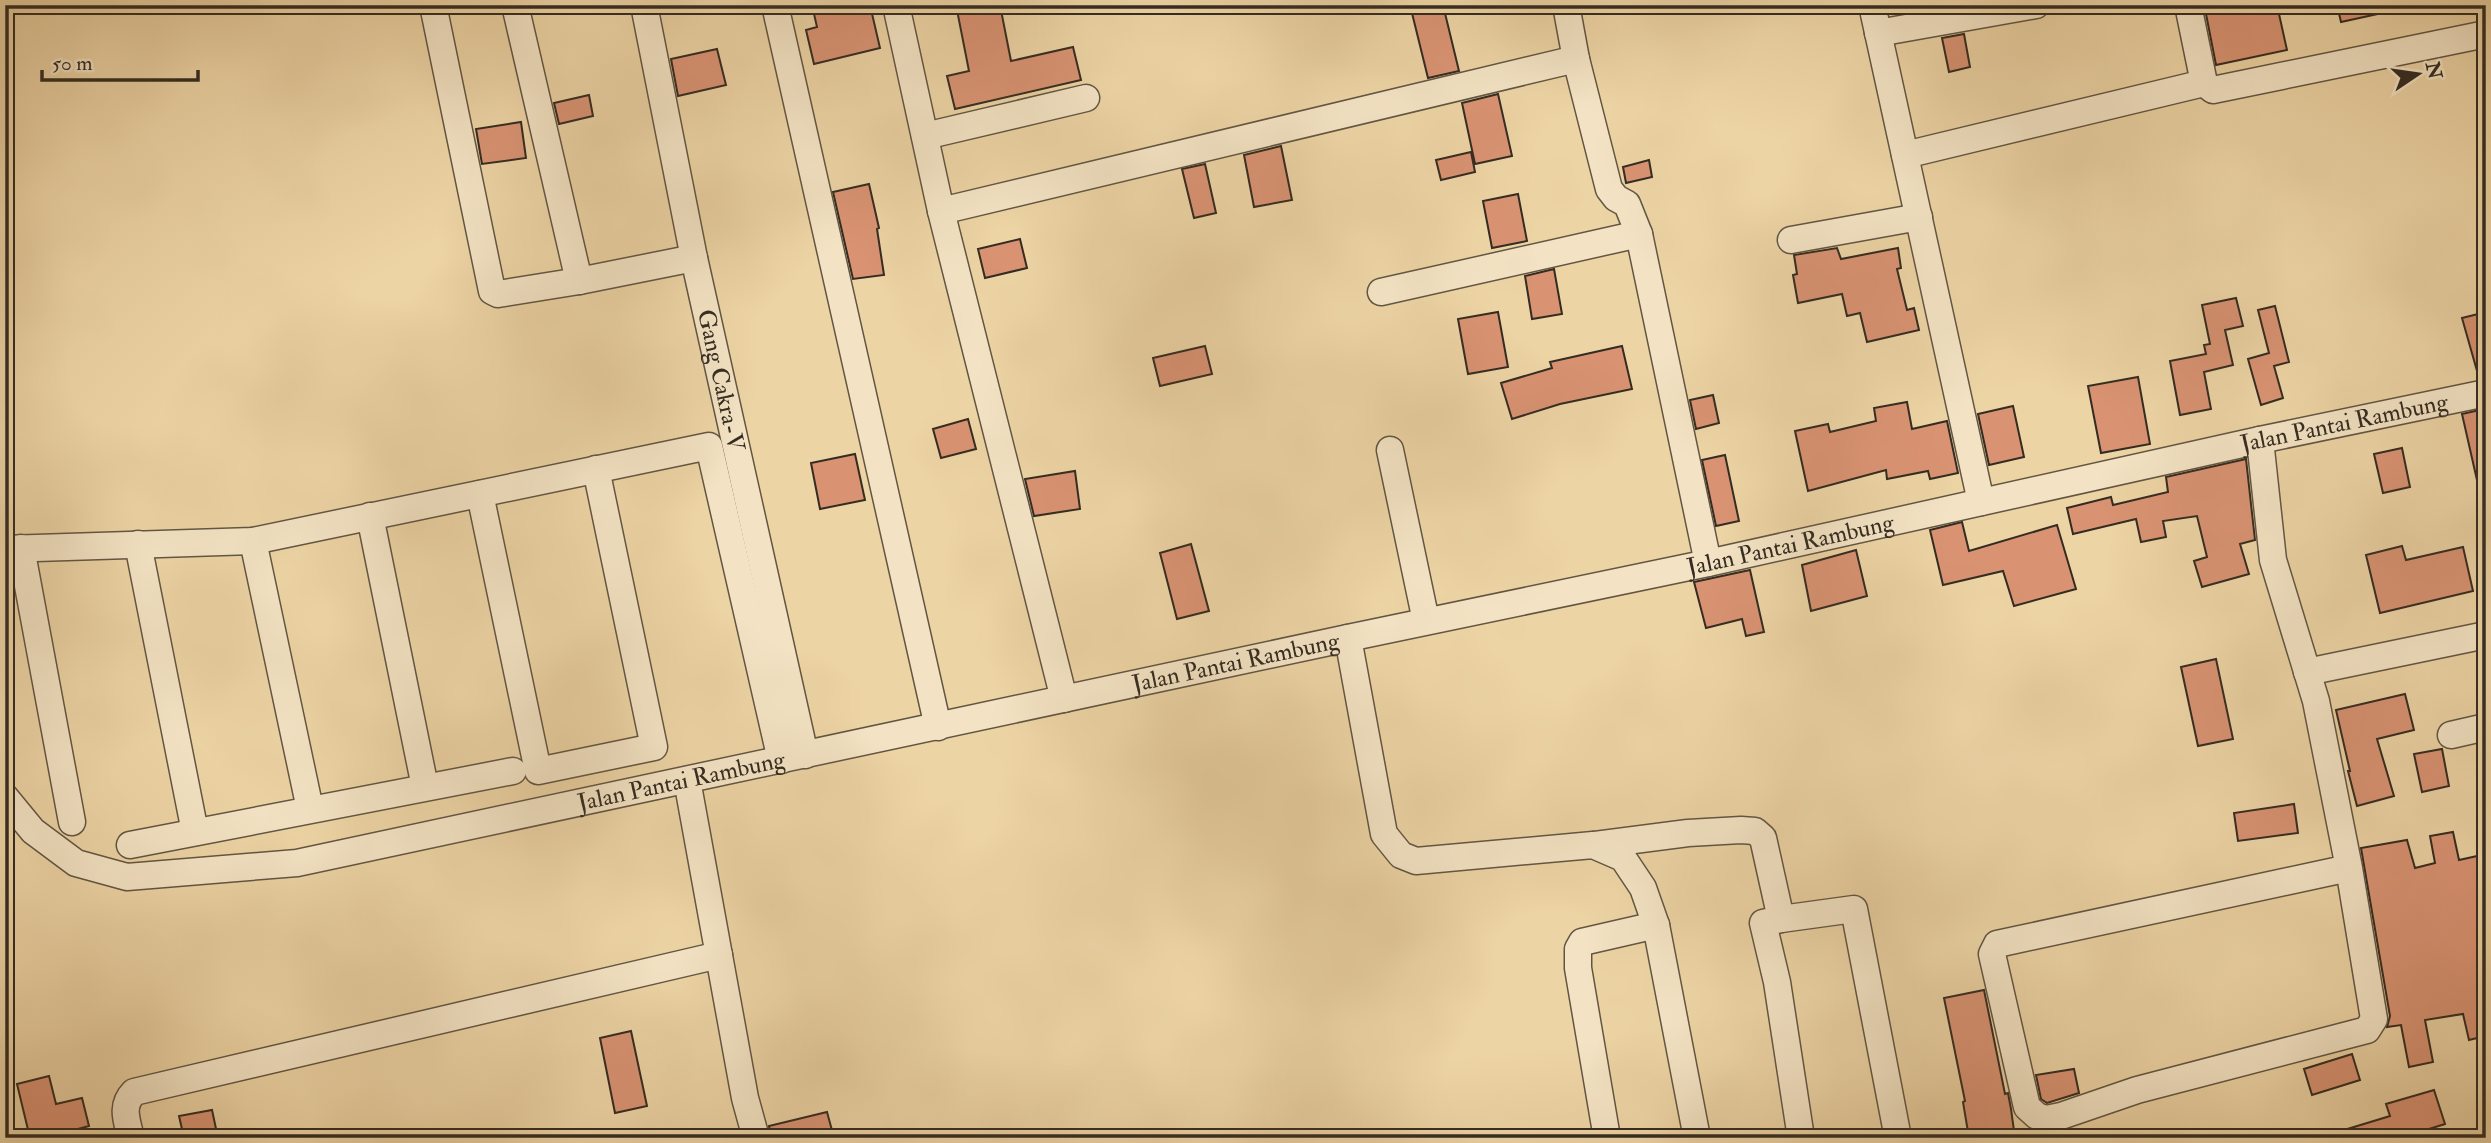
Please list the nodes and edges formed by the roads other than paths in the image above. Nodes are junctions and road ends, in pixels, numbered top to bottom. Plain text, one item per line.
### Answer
1 (433, 5) edge
2 (515, 5) edge
3 (644, 5) edge
4 (775, 5) edge
5 (896, 5) edge
6 (1566, 5) edge
7 (1872, 5) edge
8 (2036, 5) edge
9 (2188, 5) edge
10 (1878, 33) junction
11 (2486, 33) edge
12 (1576, 59) junction
13 (2204, 83) junction
14 (1086, 98) dead end
15 (925, 136) junction
16 (1905, 155) junction
17 (941, 211) junction
18 (1919, 216) junction
19 (1639, 234) junction
20 (1791, 240) dead end
21 (694, 258) junction
22 (579, 281) junction
23 (1381, 292) dead end
24 (2486, 393) edge
25 (2260, 440) junction
26 (1390, 450) dead end
27 (596, 469) junction
28 (480, 494) junction
29 (1981, 502) junction
30 (370, 516) junction
31 (253, 541) junction
32 (138, 544) junction
33 (13, 549) edge
34 (1708, 563) junction
35 (1426, 621) junction
36 (2486, 635) edge
37 (1348, 638) junction
38 (2307, 672) junction
39 (1064, 699) junction
40 (938, 727) junction
41 (2486, 727) edge
42 (2451, 735) dead end
43 (793, 757) junction
44 (513, 771) dead end
45 (687, 780) junction
46 (425, 787) junction
47 (5, 797) edge
48 (310, 809) junction
49 (72, 822) dead end
50 (195, 832) junction
51 (130, 845) dead end
52 (1593, 845) junction
53 (2349, 868) junction
54 (1781, 919) junction
55 (1656, 925) junction
56 (719, 955) junction
57 (131, 1138) edge
58 (756, 1138) edge
59 (1607, 1138) edge
60 (1697, 1138) edge
61 (1801, 1138) edge
62 (1898, 1138) edge

1 - 22 street
2 - 22 street
3 - 21 street, Gang Cakra-V
4 - 40 street
5 - 15 street
6 - 12 street
7 - 10 street
8 - 10 street
9 - 13 street
10 - 16 street
11 - 13 street
12 - 17 street
12 - 19 street
13 - 16 street
14 - 15 street
15 - 17 street
16 - 18 street
17 - 39 street
18 - 20 street
18 - 29 street
19 - 23 street
19 - 34 street
21 - 22 street
21 - 43 street, Gang Cakra-V
24 - 25 street, Jalan Pantai Rambung
25 - 29 street, Jalan Pantai Rambung
25 - 38 street
26 - 35 street
27 - 28 street
27 - 28 street
27 - 43 street
28 - 30 street
29 - 34 street, Jalan Pantai Rambung
30 - 31 street
30 - 46 street
31 - 32 street
31 - 48 street
32 - 33 street
32 - 50 street
33 - 49 street
34 - 35 street, Jalan Pantai Rambung
35 - 37 street, Jalan Pantai Rambung
36 - 38 street
37 - 39 street, Jalan Pantai Rambung
37 - 52 street
38 - 53 street
39 - 40 street, Jalan Pantai Rambung
40 - 43 street, Jalan Pantai Rambung
41 - 42 street
43 - 45 street, Jalan Pantai Rambung
44 - 46 street
45 - 47 street, Jalan Pantai Rambung
45 - 56 street
46 - 48 street
48 - 50 street
50 - 51 street
52 - 54 street
52 - 55 street
53 - 53 street
54 - 61 street
54 - 62 street
55 - 59 street
55 - 60 street
56 - 57 street
56 - 58 street

